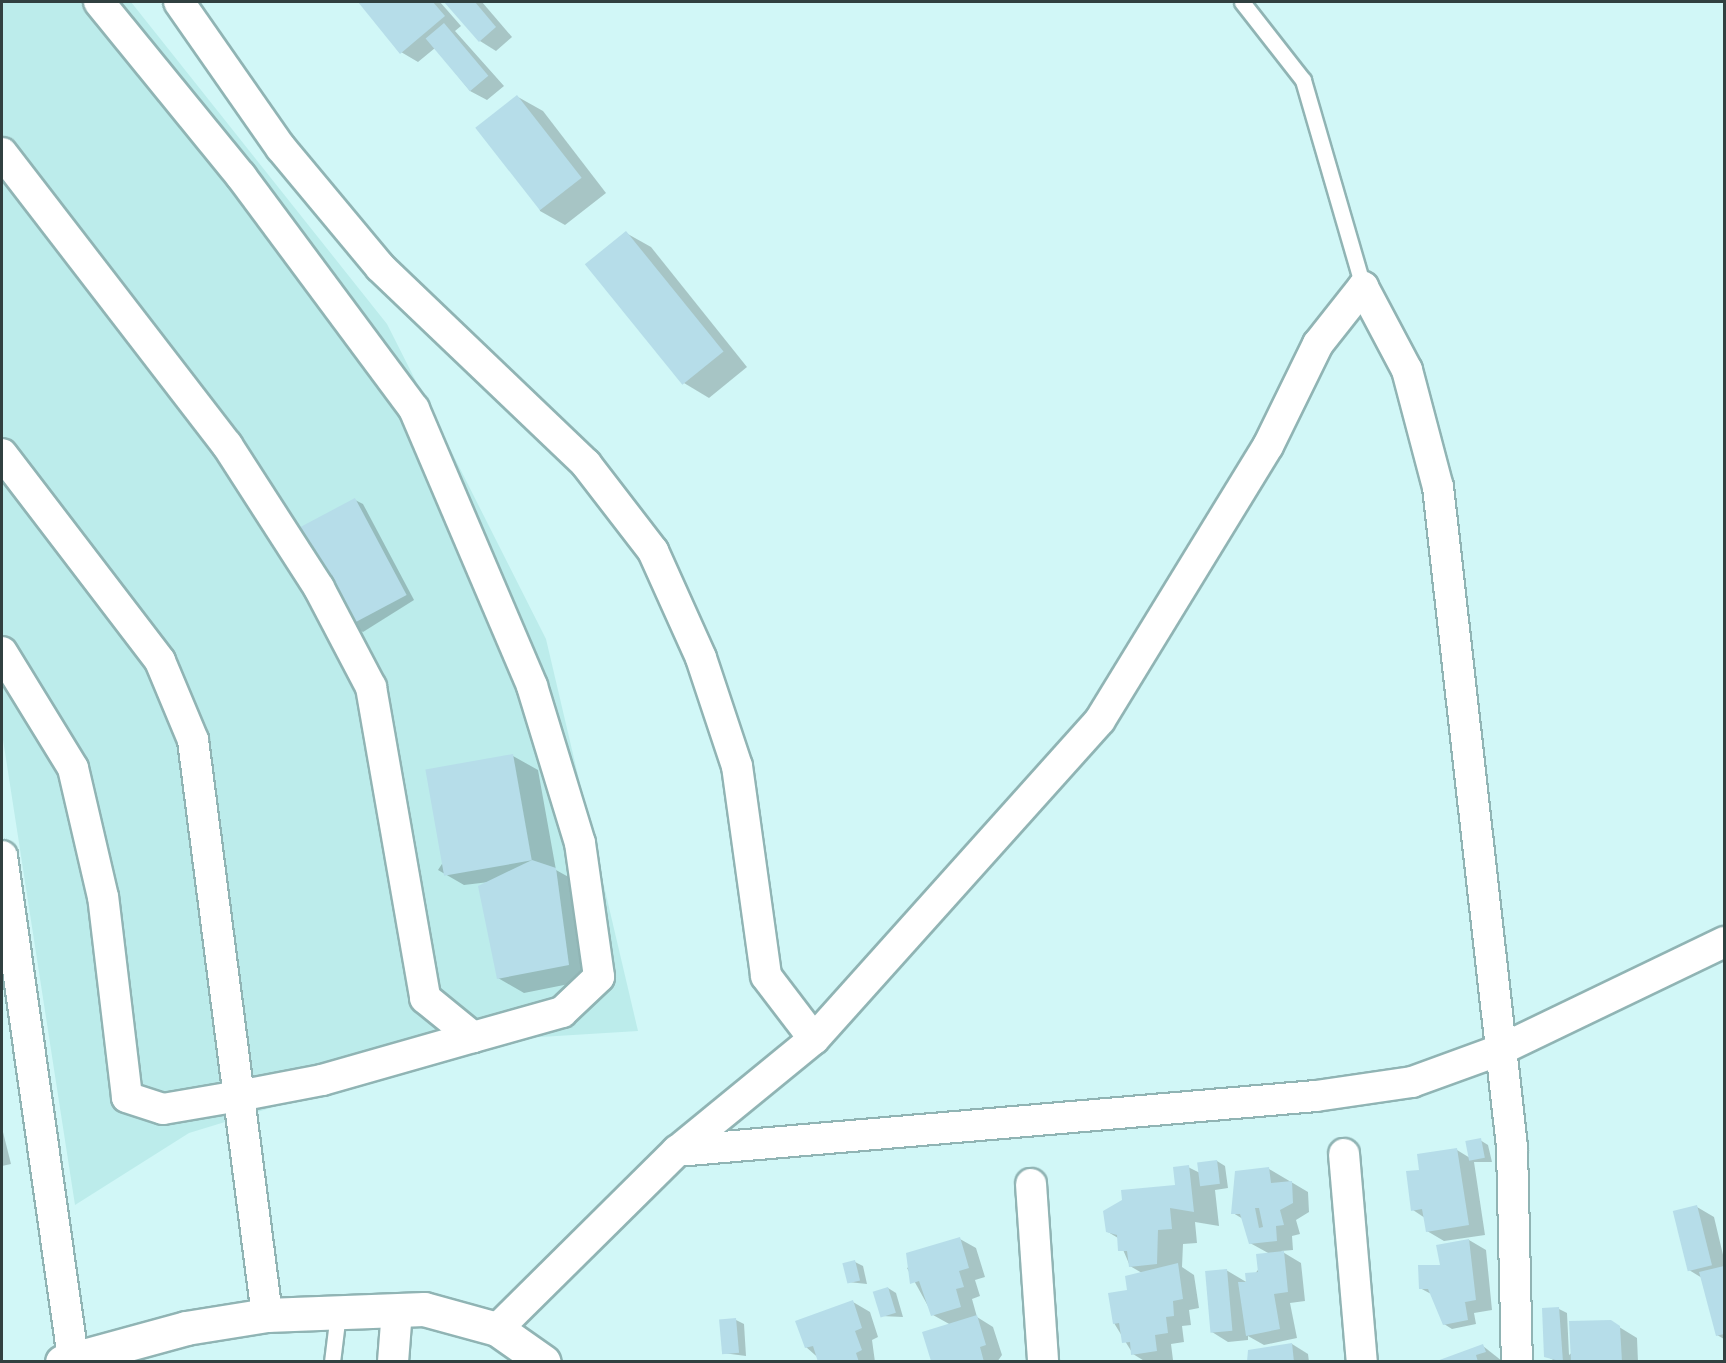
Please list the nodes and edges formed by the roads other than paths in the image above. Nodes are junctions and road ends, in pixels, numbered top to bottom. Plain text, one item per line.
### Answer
1 (99, 2) edge
2 (179, 2) edge
3 (1242, 2) edge
4 (2, 153) edge
5 (1363, 287) junction
6 (2, 454) edge
7 (2, 652) edge
8 (2, 856) edge
9 (1725, 942) edge
10 (473, 1037) junction
11 (814, 1039) junction
12 (1500, 1050) junction
13 (239, 1096) junction
14 (677, 1151) junction
15 (1344, 1154) dead end
16 (1031, 1184) dead end
17 (397, 1310) junction
18 (338, 1312) junction
19 (267, 1315) junction
20 (496, 1329) junction
21 (113, 1355) edge
22 (68, 1360) edge
23 (332, 1362) edge
24 (393, 1362) edge
25 (544, 1362) edge
26 (1043, 1362) edge
27 (1362, 1362) edge
28 (1517, 1362) edge

1 - 10 street
2 - 11 street
3 - 5 lane
4 - 10 street
5 - 11 street
5 - 12 street
6 - 13 street
7 - 13 street
8 - 22 street
9 - 12 street
10 - 13 street
11 - 14 street
12 - 14 street
12 - 28 street
13 - 19 street
14 - 20 street
15 - 27 street
16 - 26 street
17 - 18 main road
17 - 20 main road
17 - 24 street
18 - 19 main road
18 - 23 lane
19 - 21 main road
20 - 25 main road
21 - 22 main road

